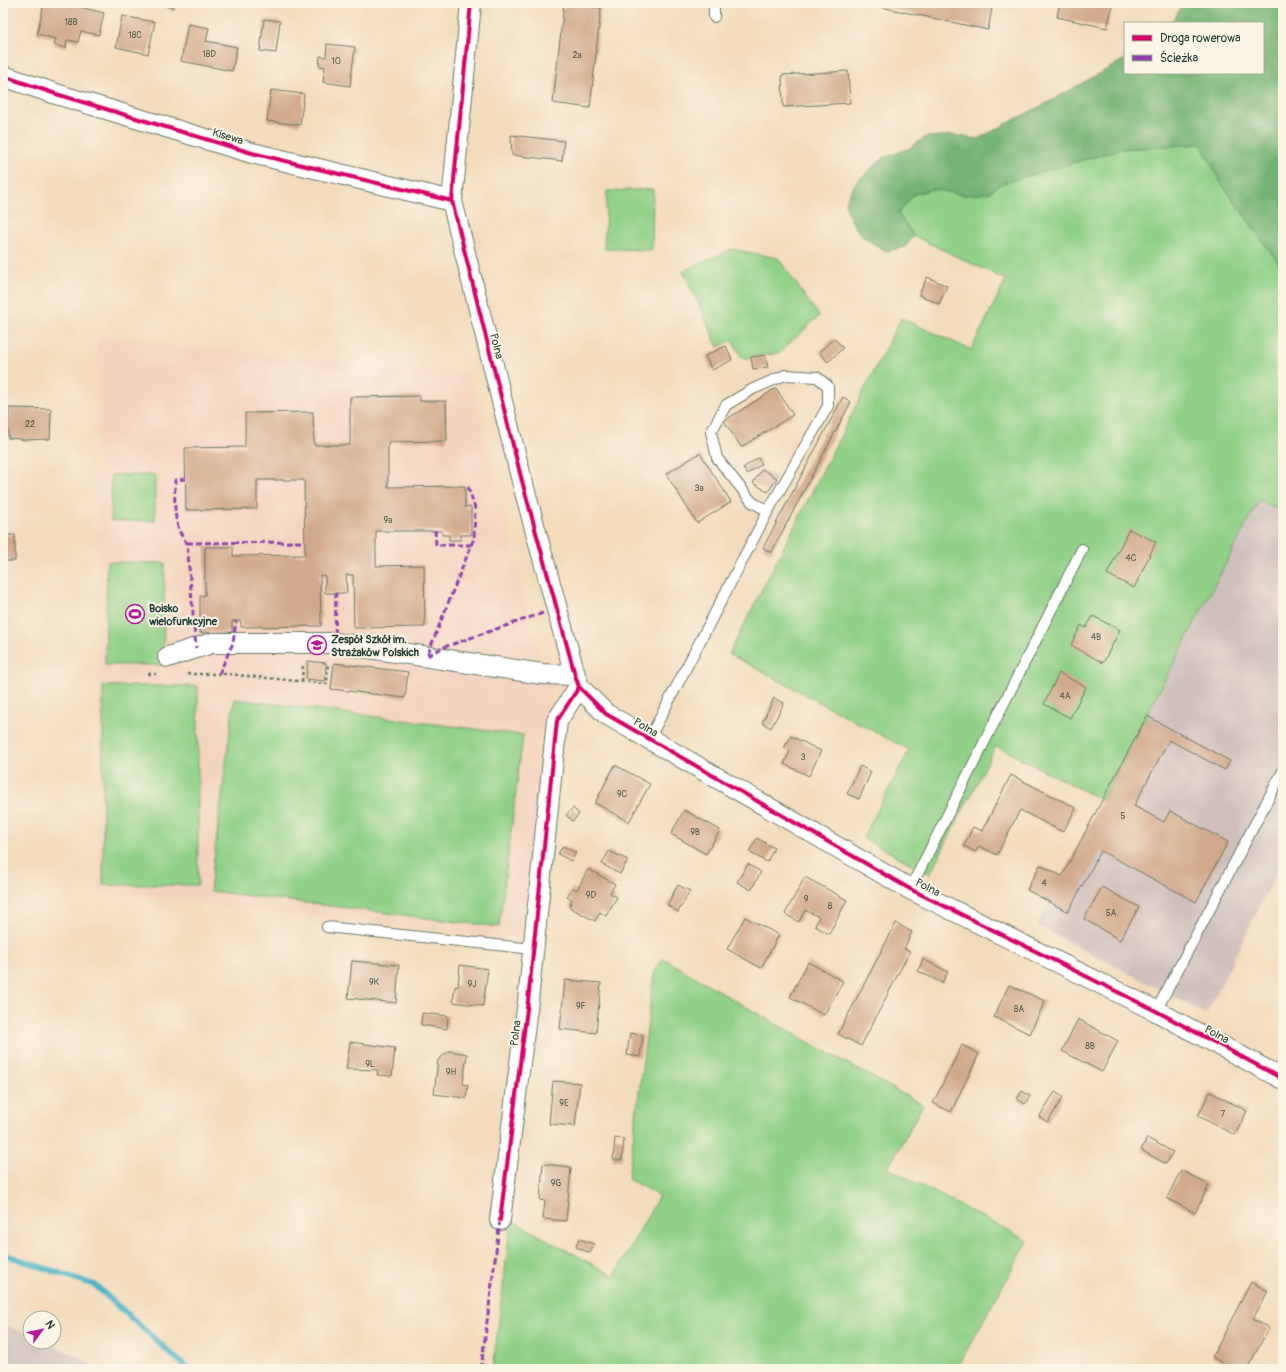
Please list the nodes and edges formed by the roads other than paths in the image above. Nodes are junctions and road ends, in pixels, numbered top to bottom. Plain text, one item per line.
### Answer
1 (471, 3) edge
2 (714, 3) edge
3 (714, 17) dead end
4 (3, 76) edge
5 (452, 201) junction
6 (768, 511) junction
7 (1082, 549) dead end
8 (164, 666) road end
9 (577, 681) junction
10 (649, 739) junction
11 (1283, 771) edge
12 (910, 889) junction
13 (327, 927) dead end
14 (534, 949) junction
15 (1156, 1012) junction
16 (1283, 1079) edge
17 (500, 1220) dead end

1 - 5 street, Polna
2 - 3 lane
4 - 5 street, Kisewa
5 - 9 street, Polna
6 - 6 lane
6 - 10 lane
7 - 12 lane
8 - 9 street
9 - 10 street, Polna
9 - 14 street, Polna
10 - 12 street, Polna
11 - 15 lane
12 - 15 street, Polna
13 - 14 lane
14 - 17 street, Polna
15 - 16 street, Polna

